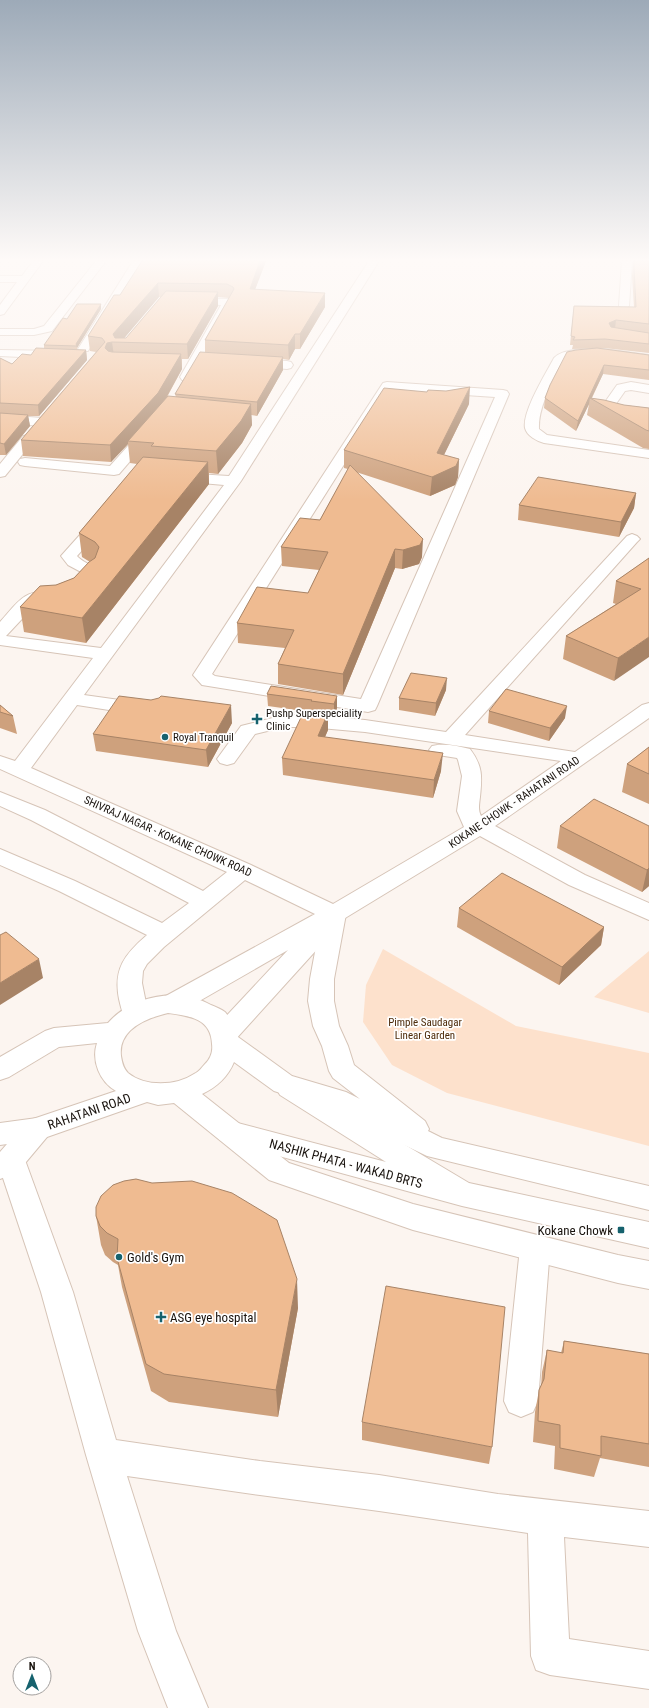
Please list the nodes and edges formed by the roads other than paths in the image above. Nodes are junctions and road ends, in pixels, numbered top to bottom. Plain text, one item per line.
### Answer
1 (94, 341) edge
2 (207, 341) edge
3 (320, 341) edge
4 (0, 353) edge
5 (649, 359) edge
6 (212, 360) edge
7 (195, 362) junction
8 (242, 362) edge
9 (178, 365) edge
10 (287, 365) edge
11 (182, 385) edge
12 (649, 388) edge
13 (53, 410) edge
14 (0, 419) edge
15 (649, 420) edge
16 (43, 422) junction
17 (156, 424) edge
18 (649, 454) edge
19 (24, 462) edge
20 (114, 471) junction
21 (0, 473) edge
22 (134, 473) edge
23 (163, 475) edge
24 (234, 482) junction
25 (108, 511) edge
26 (632, 539) dead end
27 (0, 632) edge
28 (0, 640) edge
29 (106, 654) junction
30 (71, 699) junction
31 (347, 703) junction
32 (649, 709) edge
33 (153, 710) edge
34 (337, 723) junction
35 (320, 735) edge
36 (451, 739) junction
37 (578, 758) junction
38 (227, 759) dead end
39 (9, 766) edge
40 (0, 798) edge
41 (478, 828) junction
42 (0, 856) edge
43 (243, 870) junction
44 (206, 902) junction
45 (649, 912) edge
46 (334, 914) junction
47 (165, 934) junction
48 (172, 1004) junction
49 (135, 1013) junction
50 (114, 1032) junction
51 (226, 1038) junction
52 (0, 1070) edge
53 (283, 1084) junction
54 (146, 1092) junction
55 (180, 1092) junction
56 (229, 1132) junction
57 (437, 1148) junction
58 (4, 1154) edge
59 (462, 1194) junction
60 (649, 1198) edge
61 (649, 1235) edge
62 (535, 1248) junction
63 (649, 1275) edge
64 (521, 1401) dead end
65 (103, 1455) junction
66 (545, 1517) junction
67 (649, 1529) edge
68 (649, 1670) edge
69 (188, 1708) edge

1 - 4 street
2 - 7 street
3 - 24 street
5 - 18 street
6 - 7 street
7 - 9 street
7 - 11 street
8 - 10 street
12 - 15 street
13 - 16 street
14 - 16 street
16 - 21 street
17 - 20 street
19 - 20 street
20 - 22 street
23 - 24 street
24 - 29 street
25 - 27 street
26 - 36 street
28 - 29 street
29 - 30 street
30 - 33 street
30 - 39 street
31 - 31 street
31 - 34 street
32 - 37 street, KOKANE CHOWK - RAHATANI ROAD
34 - 36 street
34 - 38 street
35 - 41 street
36 - 37 street
37 - 41 street, KOKANE CHOWK - RAHATANI ROAD
39 - 43 street, SHIVRAJ NAGAR - KOKANE CHOWK ROAD
40 - 44 street
41 - 45 street
41 - 46 street, KOKANE CHOWK - RAHATANI ROAD
42 - 47 street
43 - 44 street
43 - 46 street, SHIVRAJ NAGAR - KOKANE CHOWK ROAD
44 - 47 street
46 - 48 street, KOKANE CHOWK - RAHATANI ROAD
46 - 51 street
46 - 57 street
47 - 49 street
48 - 49 street
48 - 51 street
49 - 50 street
50 - 52 street
50 - 54 street
51 - 53 street
51 - 55 street
53 - 57 street
53 - 59 street, NASHIK PHATA - WAKAD BRTS
54 - 55 street
54 - 58 street, RAHATANI ROAD
55 - 56 street
56 - 59 street, NASHIK PHATA - WAKAD BRTS
56 - 62 street
57 - 60 street
58 - 65 street
59 - 61 street, NASHIK PHATA - WAKAD BRTS
62 - 63 street
62 - 64 street
65 - 66 street
65 - 69 street
66 - 67 street
66 - 68 street

